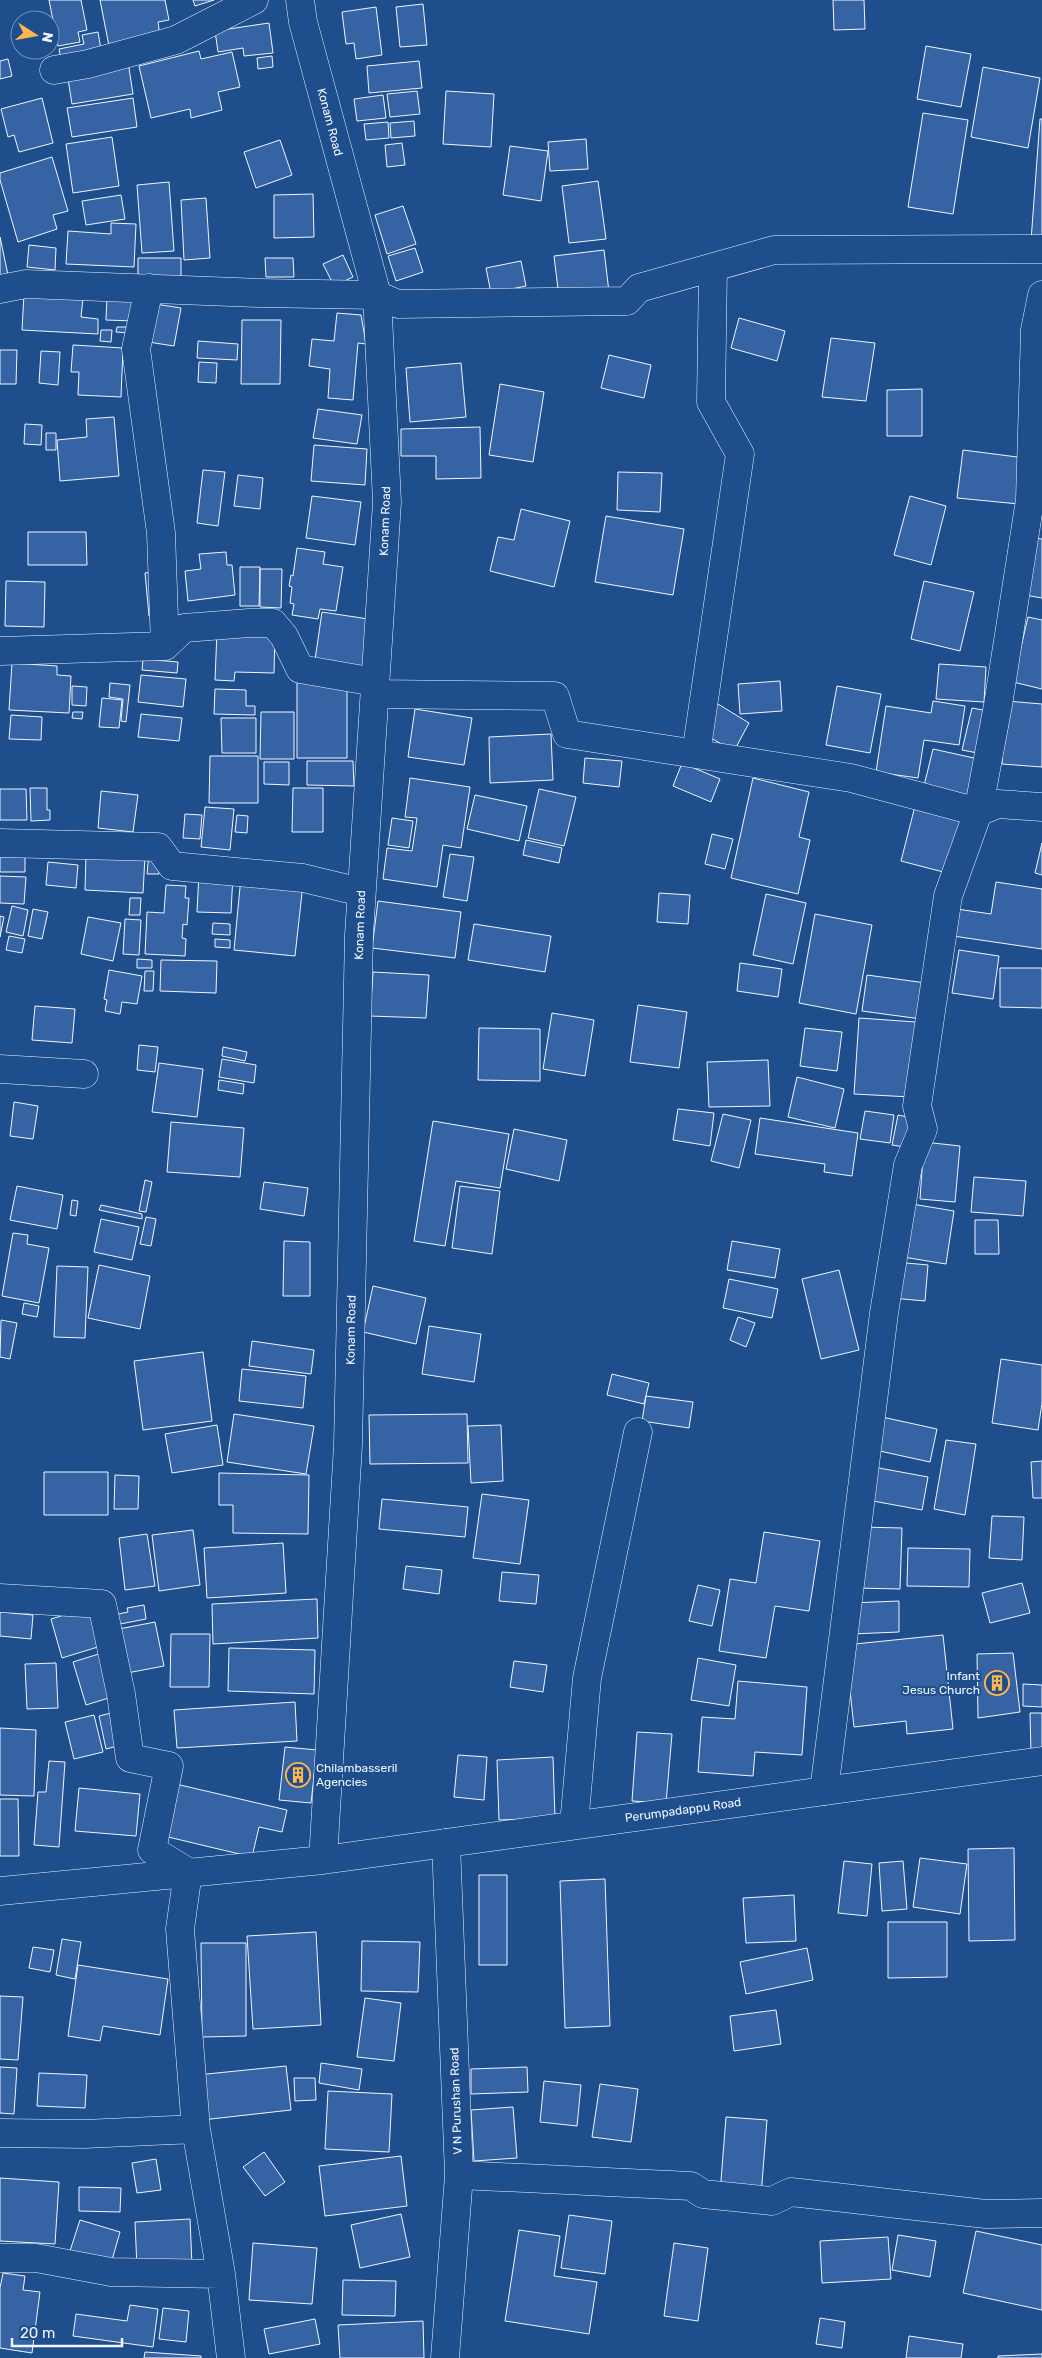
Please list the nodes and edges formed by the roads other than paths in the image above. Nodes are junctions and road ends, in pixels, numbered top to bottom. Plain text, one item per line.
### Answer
1 (254, 0) edge
2 (300, 0) edge
3 (54, 70) dead end
4 (1042, 249) edge
5 (713, 268) junction
6 (149, 288) junction
7 (0, 289) edge
8 (377, 295) junction
9 (1042, 295) edge
10 (165, 646) junction
11 (0, 651) edge
12 (375, 688) junction
13 (696, 754) junction
14 (1042, 807) edge
15 (978, 812) junction
16 (0, 843) edge
17 (361, 892) junction
18 (0, 1069) edge
19 (84, 1074) dead end
20 (638, 1432) dead end
21 (0, 1598) edge
22 (1042, 1761) edge
23 (824, 1791) junction
24 (574, 1826) junction
25 (446, 1843) junction
26 (323, 1860) junction
27 (188, 1872) junction
28 (0, 1891) edge
29 (196, 2130) junction
30 (0, 2133) edge
31 (459, 2175) junction
32 (1042, 2213) edge
33 (0, 2258) edge
34 (221, 2274) junction
35 (231, 2358) edge
36 (445, 2358) edge

1 - 3 street
2 - 8 street, Konam Road
4 - 5 street
5 - 8 street
5 - 13 street
6 - 7 street
6 - 8 street
6 - 10 street
8 - 12 street, Konam Road
9 - 15 street
10 - 11 street
10 - 12 street
12 - 13 street
12 - 17 street, Konam Road
13 - 15 street
14 - 15 street
15 - 23 street
16 - 17 street
17 - 26 street, Konam Road
18 - 19 street
20 - 24 street
21 - 27 street
22 - 23 street, Perumpadappu Road
23 - 24 street, Perumpadappu Road
24 - 25 street, Perumpadappu Road
25 - 26 street, Perumpadappu Road
25 - 31 street, V N Purushan Road
26 - 27 street, Perumpadappu Road
27 - 28 street, Perumpadappu Road
27 - 29 street
29 - 30 street
29 - 34 street
31 - 32 street
31 - 36 street, V N Purushan Road
33 - 34 street
34 - 35 street

